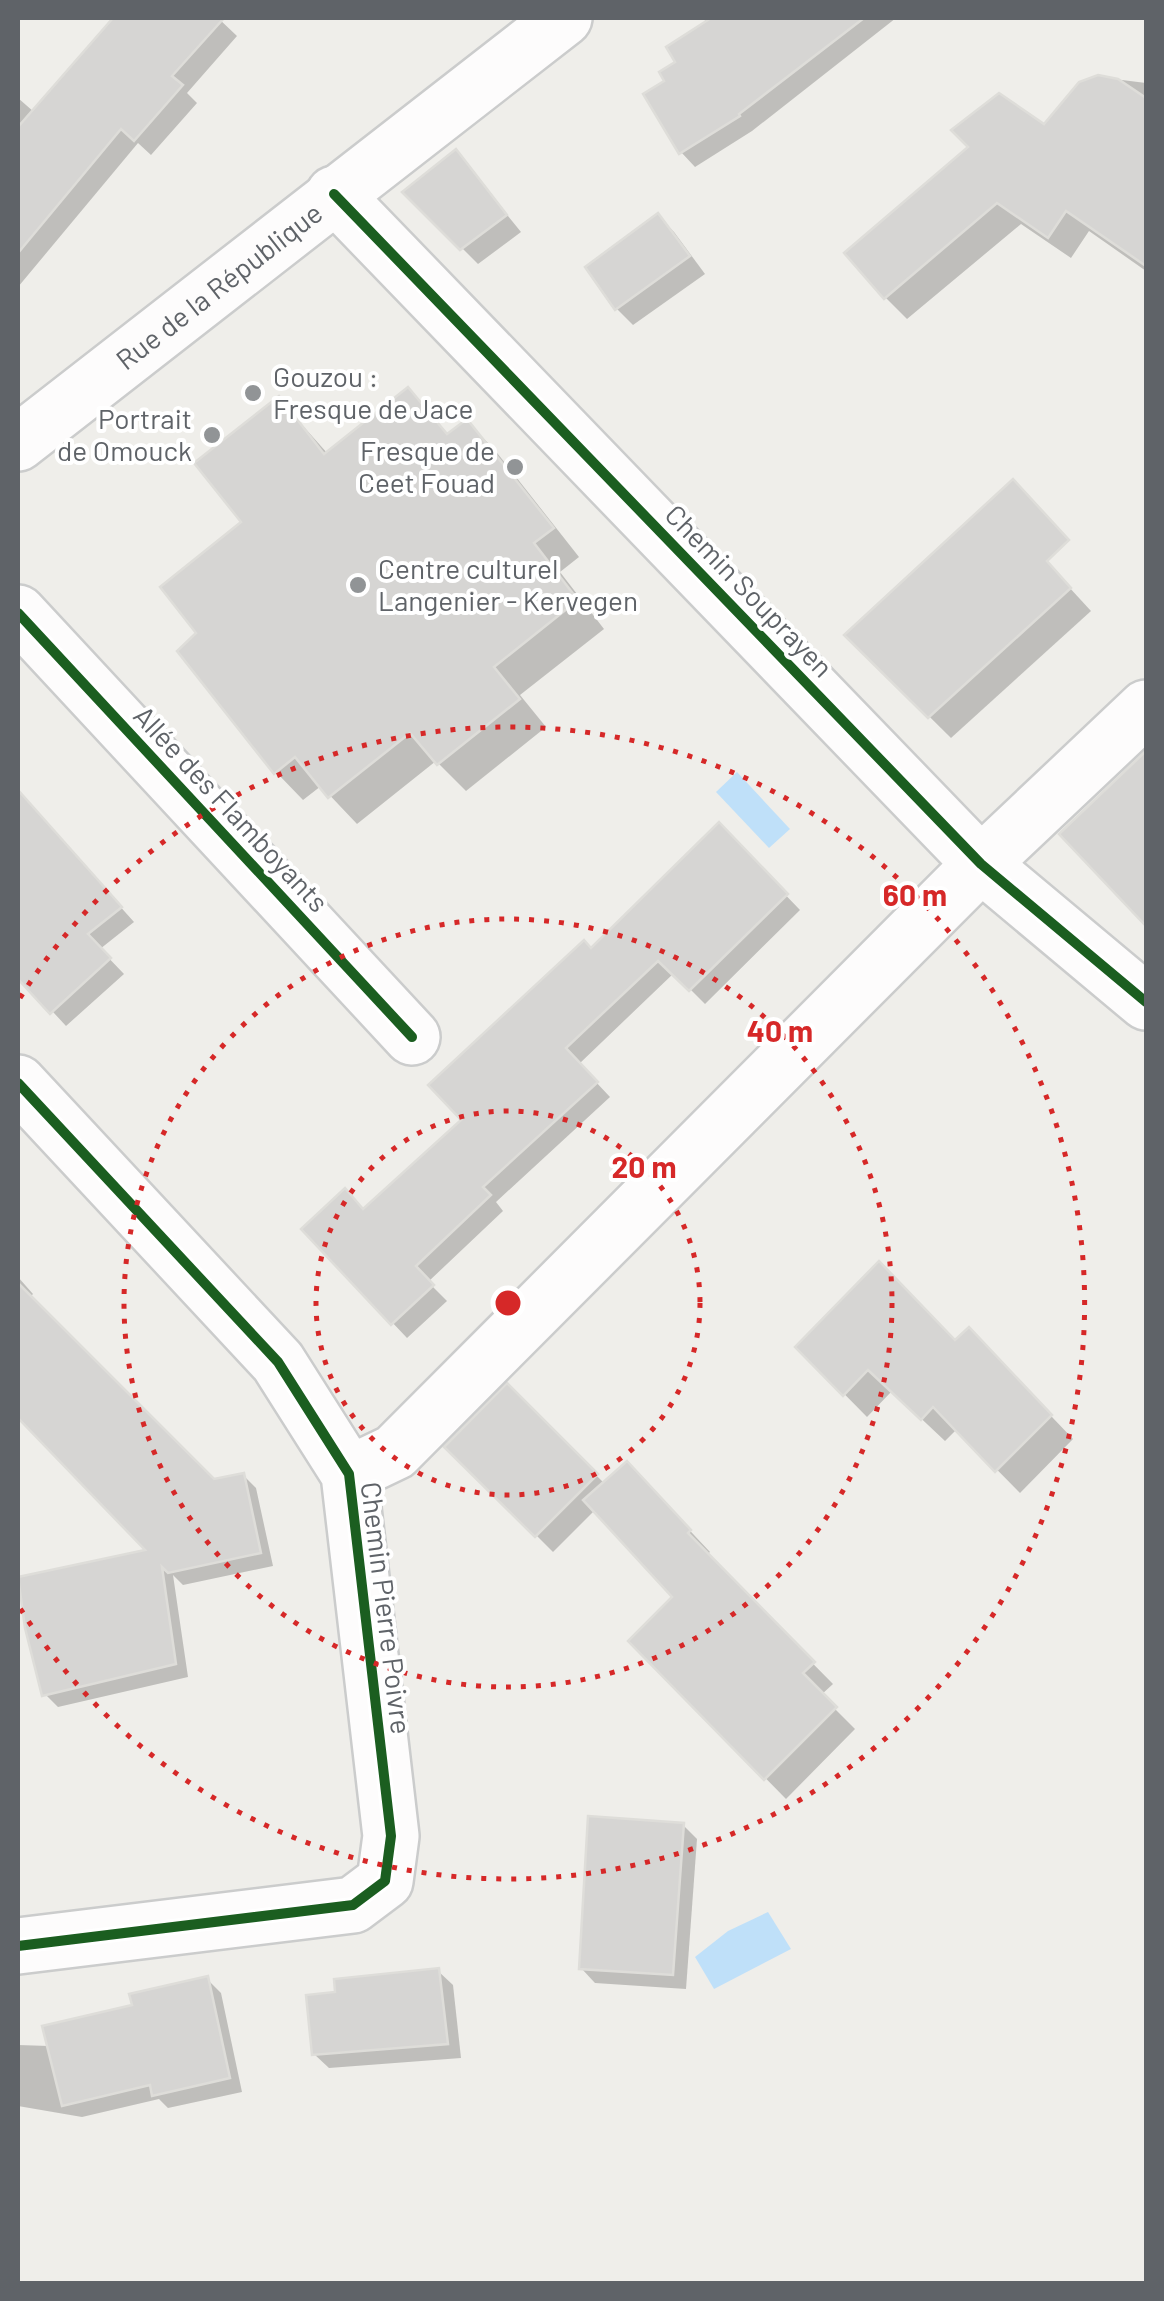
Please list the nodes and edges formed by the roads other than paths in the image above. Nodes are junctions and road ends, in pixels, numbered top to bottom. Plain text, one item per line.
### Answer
1 (564, 18) edge
2 (334, 194) junction
3 (18, 442) edge
4 (18, 613) edge
5 (1146, 708) edge
6 (981, 864) junction
7 (1146, 1002) edge
8 (412, 1036) dead end
9 (18, 1083) edge
10 (349, 1474) junction
11 (18, 1946) edge

1 - 2 street, Rue de la République
2 - 3 street, Rue de la République
2 - 6 street, Chemin Souprayen
4 - 8 street, Allée des Flamboyants
5 - 6 street
6 - 7 street, Chemin Souprayen
6 - 10 street
9 - 10 street, Chemin Pierre Poivre
10 - 11 street, Chemin Pierre Poivre

